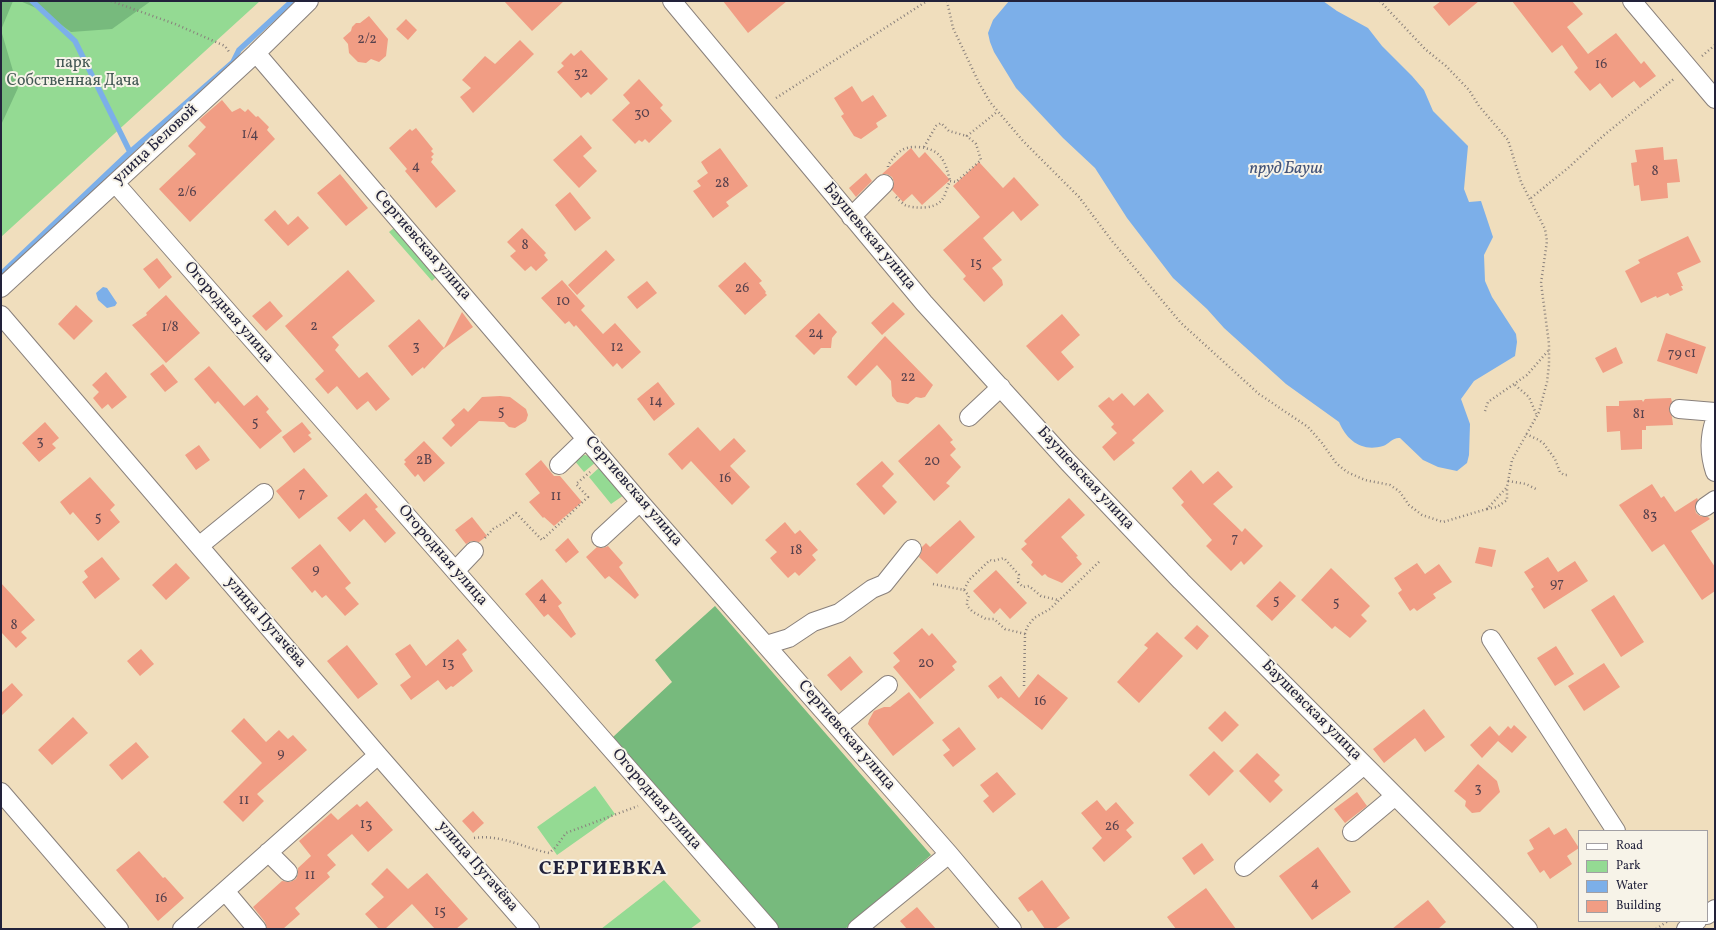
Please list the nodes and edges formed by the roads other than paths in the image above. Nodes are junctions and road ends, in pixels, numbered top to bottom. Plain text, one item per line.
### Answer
1 (309, 1) edge
2 (672, 1) edge
3 (1632, 1) edge
4 (256, 52) junction
5 (1715, 99) edge
6 (115, 183) junction
7 (884, 184) road end
8 (851, 217) junction
9 (1, 288) edge
10 (1, 315) edge
11 (1001, 387) junction
12 (1680, 409) dead end
13 (1715, 412) edge
14 (970, 417) dead end
15 (1715, 420) edge
16 (586, 439) junction
17 (559, 465) dead end
18 (1715, 472) edge
19 (264, 493) dead end
20 (640, 502) junction
21 (601, 538) dead end
22 (199, 546) junction
23 (912, 549) dead end
24 (474, 551) road end
25 (455, 571) junction
26 (1491, 639) dead end
27 (766, 645) junction
28 (888, 685) dead end
29 (838, 727) junction
30 (378, 755) junction
31 (1364, 765) junction
32 (1, 792) edge
33 (1395, 796) junction
34 (1615, 830) edge
35 (1352, 832) dead end
36 (268, 852) junction
37 (949, 854) junction
38 (1244, 867) dead end
39 (288, 872) dead end
40 (225, 891) junction
41 (1696, 922) edge
42 (1668, 923) edge
43 (119, 929) edge
44 (182, 929) edge
45 (257, 929) edge
46 (530, 929) edge
47 (770, 929) edge
48 (857, 929) edge
49 (1012, 929) edge
50 (1528, 929) edge
51 (1679, 929) edge
52 (1686, 929) edge

1 - 4 street, улица Беловой
2 - 8 street, Баушевская улица
3 - 5 street
4 - 6 street, улица Беловой
4 - 16 street, Сергиевская улица
6 - 9 street, улица Беловой
6 - 25 street, Огородная улица
7 - 8 street
8 - 11 street, Баушевская улица
10 - 22 street, улица Пугачёва
11 - 14 street
11 - 31 street, Баушевская улица
12 - 13 street
15 - 18 street
16 - 17 street
16 - 20 street, Сергиевская улица
19 - 22 street
20 - 21 street
20 - 27 street, Сергиевская улица
22 - 30 street, улица Пугачёва
23 - 27 street
24 - 25 street
25 - 47 street, Огородная улица
26 - 34 street
27 - 29 street, Сергиевская улица
28 - 29 street
29 - 37 street, Сергиевская улица
30 - 36 street
30 - 46 street, улица Пугачёва
31 - 33 street, Баушевская улица
31 - 38 street
32 - 43 street
33 - 35 street
33 - 50 street, Баушевская улица
36 - 39 street
36 - 40 street
37 - 48 street
37 - 49 street, Сергиевская улица
40 - 44 street
40 - 45 street
41 - 52 street
42 - 51 street

